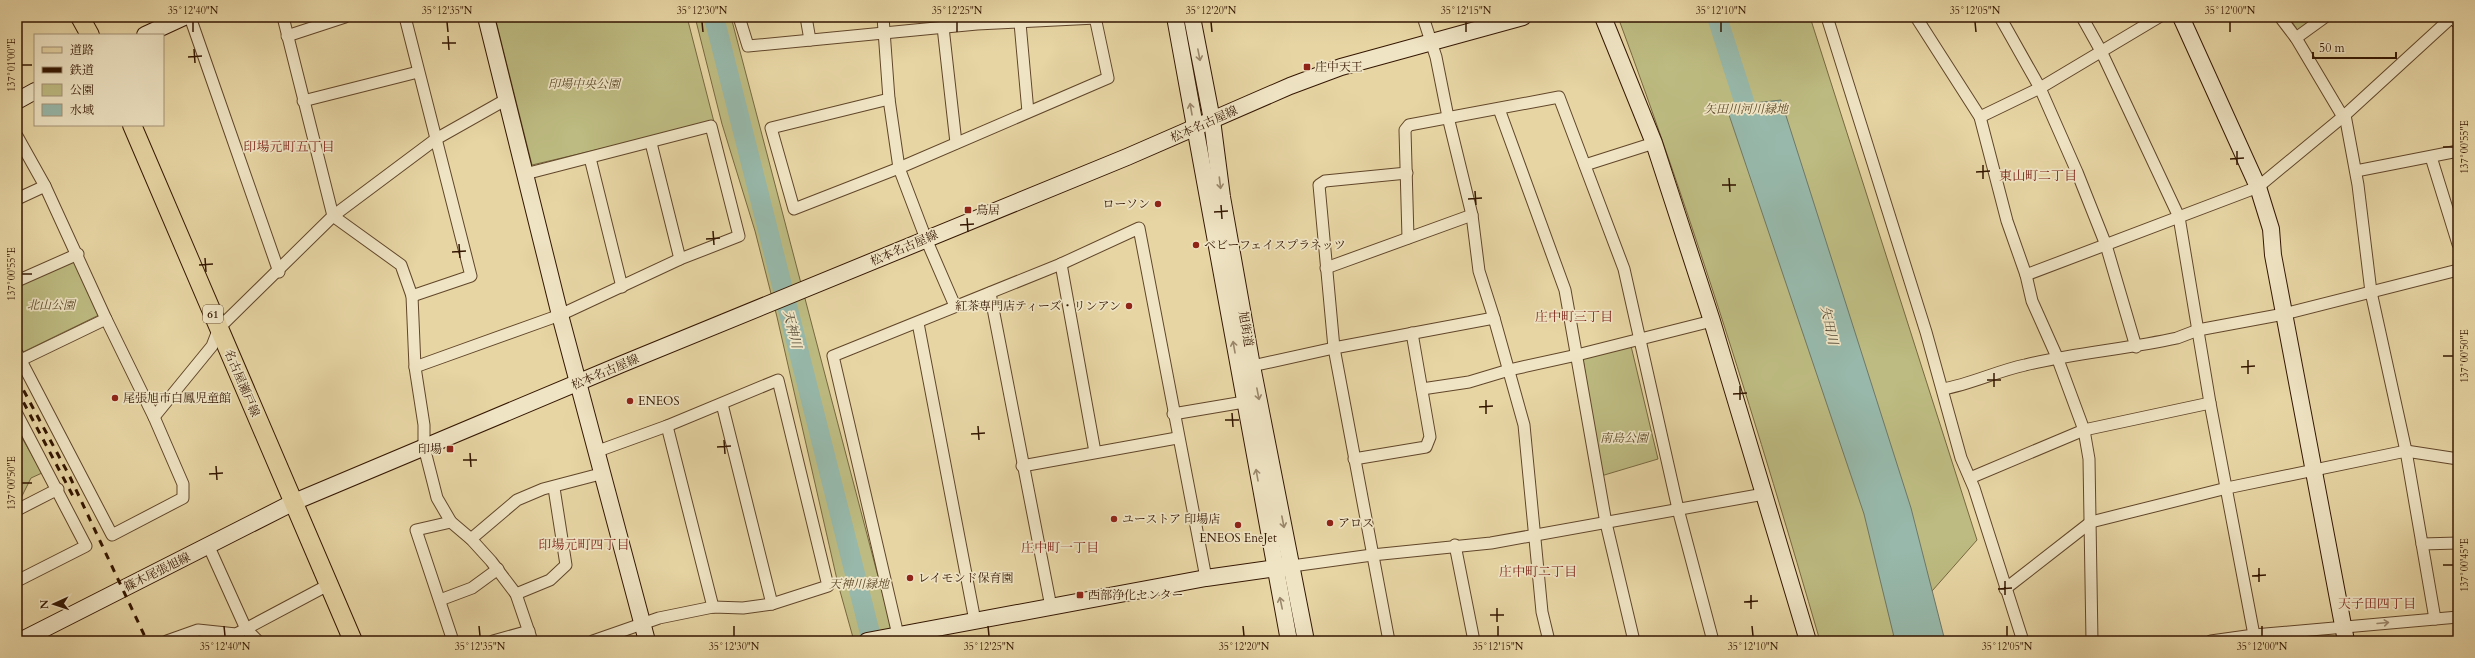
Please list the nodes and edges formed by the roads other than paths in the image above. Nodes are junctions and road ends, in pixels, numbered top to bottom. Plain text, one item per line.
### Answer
1 (80, 17) edge
2 (184, 17) edge
3 (190, 17) edge
4 (283, 17) edge
5 (345, 17) edge
6 (405, 17) edge
7 (486, 17) edge
8 (739, 17) edge
9 (806, 17) edge
10 (883, 17) edge
11 (1175, 17) edge
12 (1192, 17) edge
13 (1422, 17) edge
14 (1523, 17) edge
15 (1603, 17) edge
16 (1827, 17) edge
17 (1916, 17) edge
18 (2000, 17) edge
19 (2082, 17) edge
20 (2159, 17) edge
21 (2181, 17) edge
22 (2280, 17) edge
23 (2325, 17) edge
24 (2454, 17) edge
25 (1096, 18) edge
26 (977, 20) edge
27 (2458, 20) edge
28 (1020, 23) junction
29 (943, 27) junction
30 (884, 32) junction
31 (89, 34) edge
32 (148, 34) edge
33 (287, 36) junction
34 (2296, 38) junction
35 (810, 40) junction
36 (1430, 42) junction
37 (2101, 51) junction
38 (418, 72) junction
39 (2040, 88) junction
40 (34, 92) edge
41 (507, 99) junction
42 (889, 99) junction
43 (17, 101) edge
44 (303, 101) junction
45 (1499, 109) junction
46 (1028, 112) junction
47 (2344, 116) junction
48 (1448, 117) junction
49 (1980, 117) junction
50 (1212, 120) junction
51 (132, 126) edge
52 (1194, 129) junction
53 (17, 136) edge
54 (436, 139) junction
55 (650, 143) junction
56 (956, 143) junction
57 (1654, 143) junction
58 (2458, 151) edge
59 (2431, 157) junction
60 (590, 158) junction
61 (1586, 166) junction
62 (899, 168) junction
63 (2356, 171) junction
64 (1406, 173) junction
65 (526, 174) junction
66 (45, 186) junction
67 (2258, 187) junction
68 (17, 199) edge
69 (333, 216) junction
70 (1472, 216) junction
71 (2179, 217) junction
72 (1408, 238) junction
73 (926, 239) junction
74 (2458, 244) edge
75 (2106, 245) junction
76 (78, 254) junction
77 (680, 259) junction
78 (1061, 264) junction
79 (1326, 268) junction
80 (2458, 270) edge
81 (279, 272) junction
82 (2026, 275) junction
83 (17, 281) edge
84 (622, 287) junction
85 (2371, 292) junction
86 (990, 294) junction
87 (412, 296) junction
88 (955, 306) junction
89 (2284, 314) junction
90 (560, 315) junction
91 (1494, 318) junction
92 (106, 319) junction
93 (1712, 321) junction
94 (918, 323) junction
95 (219, 328) junction
96 (2198, 330) junction
97 (1412, 333) junction
98 (1639, 340) junction
99 (2136, 346) junction
100 (1334, 348) junction
101 (1577, 355) junction
102 (19, 356) edge
103 (2057, 357) junction
104 (1252, 366) junction
105 (415, 367) junction
106 (1509, 370) junction
107 (579, 383) junction
108 (1422, 389) junction
109 (1943, 389) junction
110 (1244, 402) junction
111 (2210, 403) junction
112 (722, 404) junction
113 (17, 414) edge
114 (1173, 414) junction
115 (154, 417) junction
116 (667, 426) junction
117 (2084, 430) junction
118 (1177, 438) junction
119 (424, 447) junction
120 (598, 451) junction
121 (2406, 451) junction
122 (1095, 452) junction
123 (1354, 459) junction
124 (2458, 459) edge
125 (1022, 466) junction
126 (2313, 469) junction
127 (604, 473) junction
128 (1970, 478) junction
129 (554, 488) junction
130 (2227, 488) junction
131 (58, 489) junction
132 (1764, 494) junction
133 (294, 502) junction
134 (1678, 509) junction
135 (17, 510) edge
136 (451, 522) junction
137 (2091, 522) junction
138 (1606, 523) junction
139 (1533, 536) junction
140 (470, 539) junction
141 (2458, 543) edge
142 (2422, 544) junction
143 (1455, 546) junction
144 (209, 547) junction
145 (1372, 555) junction
146 (1292, 566) junction
147 (1274, 568) junction
148 (498, 569) junction
149 (1206, 578) junction
150 (17, 581) edge
151 (330, 584) junction
152 (2006, 589) junction
153 (516, 594) junction
154 (440, 600) junction
155 (772, 604) junction
156 (713, 607) junction
157 (1051, 607) junction
158 (2458, 617) edge
159 (2435, 619) junction
160 (975, 621) junction
161 (643, 625) junction
162 (246, 629) junction
163 (209, 630) junction
164 (2345, 634) edge
165 (2254, 635) junction
166 (530, 636) edge
167 (894, 636) junction
168 (20, 641) edge
169 (167, 641) edge
170 (214, 641) edge
171 (258, 641) edge
172 (353, 641) edge
173 (453, 641) edge
174 (493, 641) edge
175 (594, 641) edge
176 (647, 641) edge
177 (867, 641) edge
178 (1289, 641) edge
179 (1306, 641) edge
180 (1389, 641) edge
181 (1474, 641) edge
182 (1548, 641) edge
183 (1634, 641) edge
184 (1713, 641) edge
185 (1808, 641) edge
186 (2023, 641) edge
187 (2092, 641) edge
188 (2211, 641) edge

1 - 31 main road
2 - 32 street
3 - 81 street
4 - 33 street
5 - 33 street
6 - 38 street
7 - 41 street
8 - 35 street
9 - 35 street
10 - 30 street
52 -> 11 street, 旭街道
12 -> 50 street, 旭街道
13 - 36 street
14 - 36 street, 松本名古屋線
15 - 57 street
16 - 109 street
17 - 49 street
18 - 39 street
19 - 37 street
20 - 37 street
21 - 67 street
22 - 34 street
23 - 34 street
24 - 27 street
24 - 47 street
25 - 28 street
25 - 46 street
26 - 28 street
26 - 29 street
28 - 46 street
29 - 30 street
29 - 56 street
30 - 35 street
30 - 42 street
33 - 44 street
34 - 47 street
36 - 48 street
36 - 50 street, 松本名古屋線
37 - 39 street
37 - 71 street
38 - 44 street
38 - 54 street
39 - 49 street
39 - 75 street
40 - 43 street
41 - 54 street
41 - 65 street
42 - 62 street
42 - 62 street
44 - 69 street
45 - 48 street
45 - 61 street
45 - 101 street
46 - 56 street
47 - 63 street
47 - 67 street
48 - 64 street
48 - 70 street
49 - 82 street
50 - 52 street, 松本名古屋線
50 -> 104 street, 旭街道
51 - 95 main road, 名古屋瀬戸線 / 61
52 - 73 street, 松本名古屋線
110 -> 52 street, 旭街道
53 - 66 street
54 - 69 street
54 - 87 street
55 - 60 street
55 - 77 street
55 - 77 street
56 - 62 street
57 - 61 street
57 - 93 street
58 - 59 street
59 - 63 street
59 - 74 street
60 - 65 street
60 - 84 street
61 - 98 street
62 - 73 street
63 - 85 street
64 - 72 street
64 - 79 street
65 - 90 street
66 - 68 street
66 - 76 street
67 - 71 street
67 - 89 street
69 - 81 street
69 - 87 street
70 - 72 street
70 - 91 street
71 - 75 street
71 - 96 street
72 - 79 street
73 - 88 street
73 - 107 street, 松本名古屋線
75 - 82 street
75 - 99 street
76 - 83 street
76 - 92 street
77 - 84 street
78 - 86 street
78 - 114 street
78 - 122 street
79 - 100 street
80 - 85 street
81 - 95 street
82 - 103 street
84 - 90 street
85 - 89 street
85 - 121 street
86 - 88 street
86 - 125 street
87 - 105 street
88 - 94 street
89 - 96 street
89 - 126 street
90 - 105 street
90 - 107 street
91 - 97 street
91 - 106 street
92 - 102 street
92 - 115 street
93 - 98 street
93 - 132 street
94 - 160 street
94 - 167 street
95 - 115 street
95 - 133 main road, 名古屋瀬戸線 / 61
96 - 99 street
96 - 111 street
97 - 100 street
97 - 108 street
98 - 101 street
98 - 134 street
99 - 103 street
100 - 104 street
100 - 123 street
101 - 106 street
101 - 138 street
102 - 115 street
103 - 109 street
103 - 117 street
104 -> 146 street, 旭街道
105 - 119 street
106 - 108 street
106 - 139 street
107 - 119 street, 松本名古屋線
107 - 120 street
108 - 123 street
109 - 128 street
110 - 114 street
147 -> 110 street, 旭街道
111 - 117 street
111 - 130 street
112 - 116 street
112 - 155 street
112 - 155 street
113 - 131 street
114 - 118 street
116 - 120 street
116 - 156 street
117 - 128 street
117 - 137 street
118 - 122 street
118 - 149 street
119 - 133 street, 松本名古屋線
119 - 136 street
120 - 127 street
121 - 124 street
121 - 126 street
121 - 142 street
122 - 125 street
123 - 145 street
125 - 157 street
126 - 130 street
126 - 164 street
127 - 129 street
127 - 161 street
128 - 152 street
129 - 140 street
129 - 153 street
130 - 137 street
130 - 165 street
131 - 135 street
131 - 150 street
132 - 134 street
132 - 185 street
133 - 144 street, 篠木尾張旭線
133 - 151 main road, 名古屋瀬戸線 / 61
134 - 138 street
134 - 184 street
136 - 140 street
136 - 154 street
137 - 152 street
137 - 187 street
138 - 139 street
138 - 183 street
139 - 143 street
139 - 182 street
140 - 148 street
141 - 142 street
142 - 159 street
143 - 145 street
143 - 181 street
144 - 162 street
144 - 168 street, 篠木尾張旭線
145 - 146 street
145 - 180 street
146 - 147 street
146 - 179 street, 旭街道
147 - 149 street
178 -> 147 street, 旭街道
148 - 153 street
148 - 154 street
149 - 157 street
151 - 162 street
151 - 172 main road, 名古屋瀬戸線 / 61
152 - 186 street
153 - 166 street
154 - 173 street
155 - 156 street
156 - 161 street
157 - 160 street
158 - 159 street
164 -> 159 street
160 - 167 street
161 - 175 street
161 - 176 street
162 - 163 street
162 - 171 street
163 - 169 street
163 - 170 street
164 - 165 street
165 - 188 street
166 - 174 street
167 - 177 street

